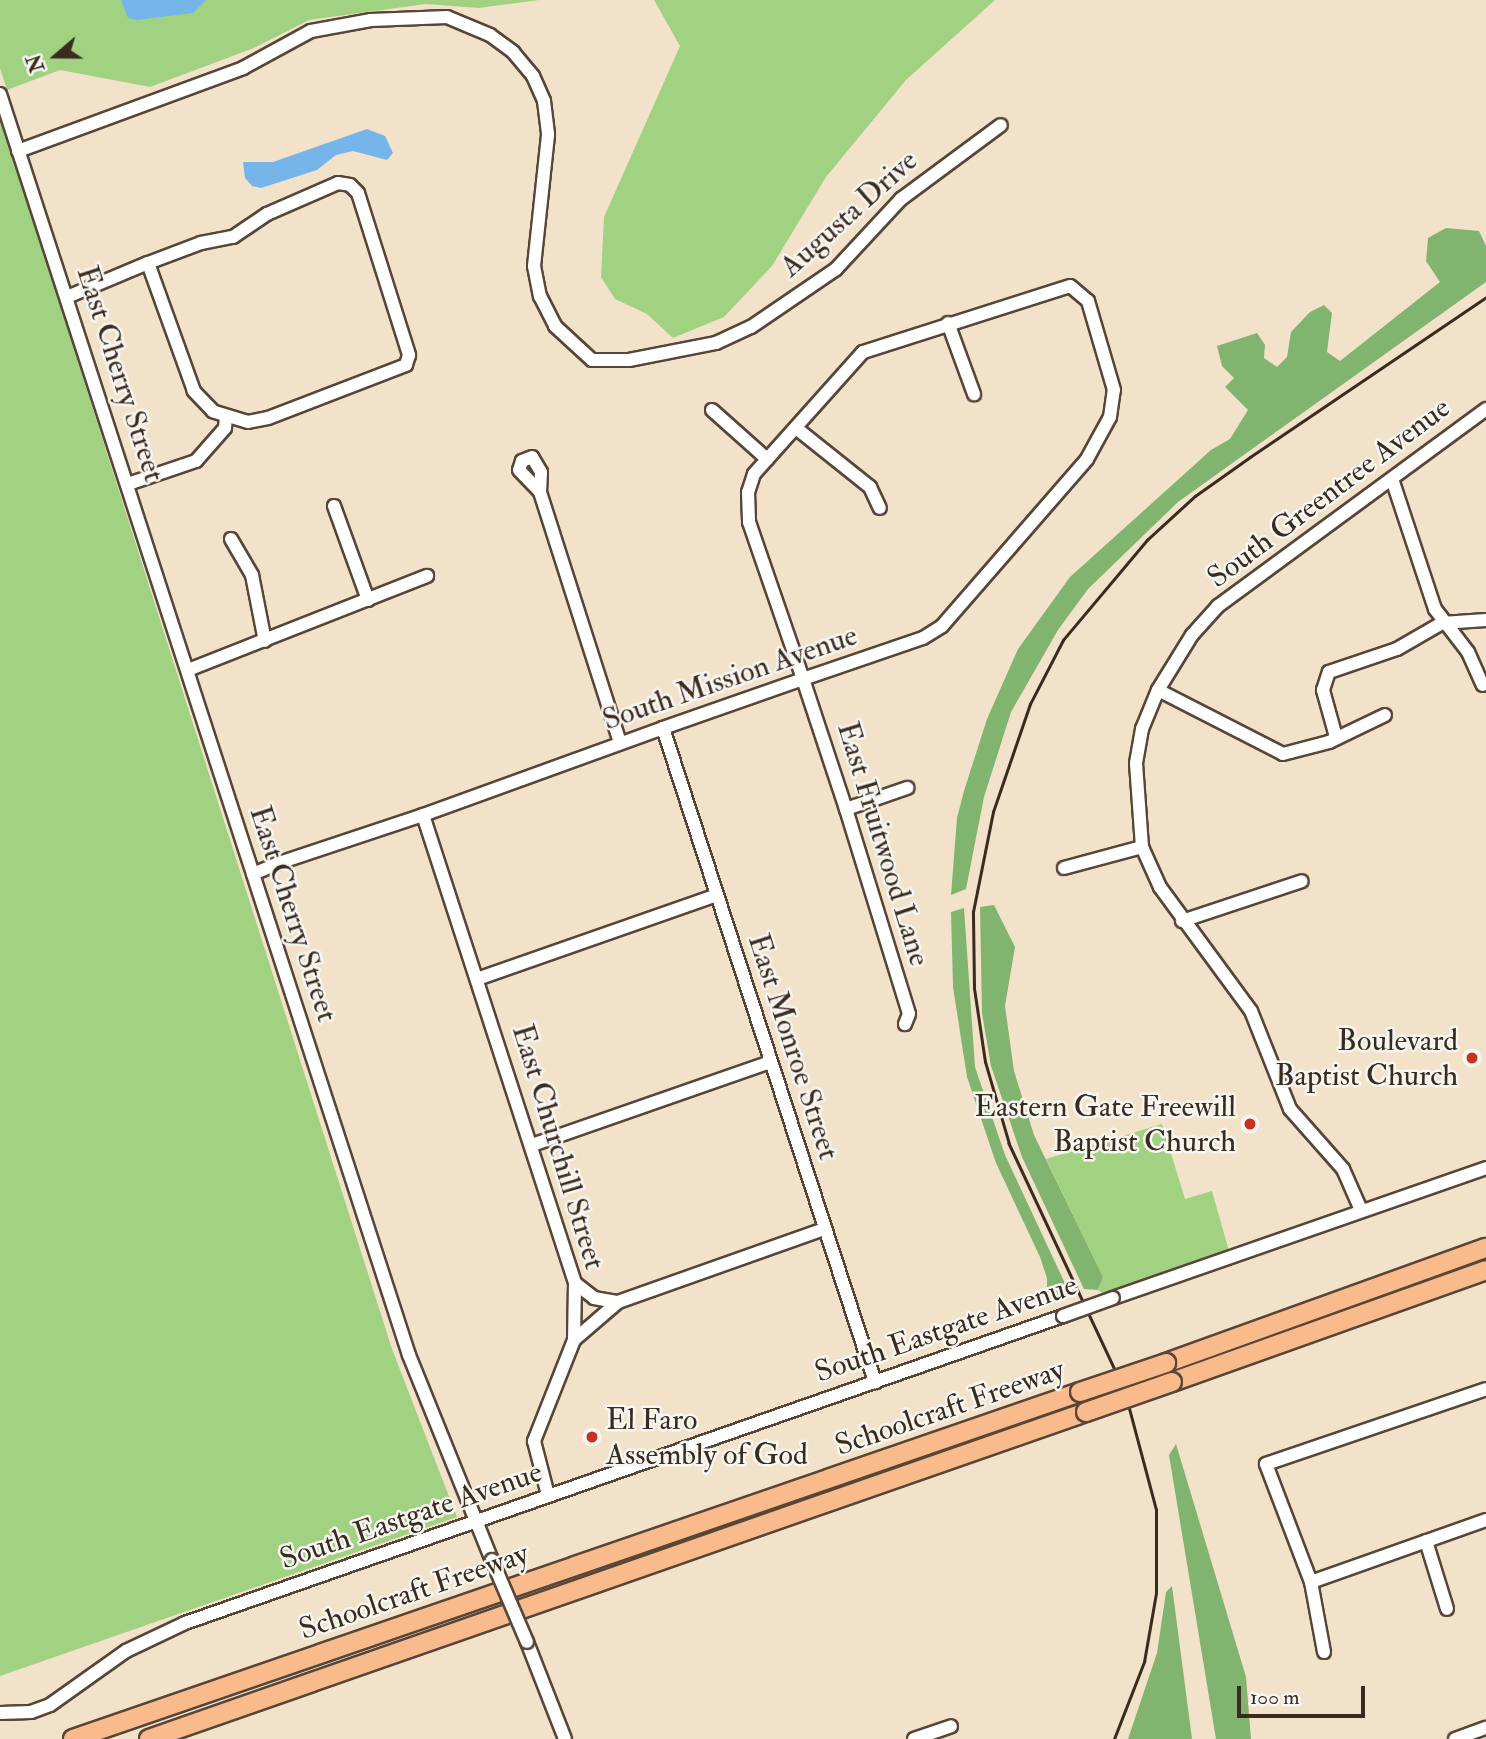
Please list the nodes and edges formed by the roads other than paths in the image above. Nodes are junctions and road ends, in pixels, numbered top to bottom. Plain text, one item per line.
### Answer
1 (0, 93) edge
2 (1002, 125) dead end
3 (18, 151) junction
4 (149, 263) junction
5 (67, 296) junction
6 (948, 323) junction
7 (1114, 390) joint
8 (974, 394) dead end
9 (1486, 409) edge
10 (712, 410) dead end
11 (226, 416) junction
12 (796, 428) junction
13 (767, 460) junction
14 (1392, 479) junction
15 (128, 484) junction
16 (540, 492) dead end
17 (334, 506) dead end
18 (880, 508) dead end
19 (231, 539) dead end
20 (427, 576) dead end
21 (368, 600) junction
22 (1486, 620) edge
23 (1443, 623) junction
24 (265, 641) junction
25 (188, 670) junction
26 (803, 679) junction
27 (1483, 685) dead end
28 (1158, 690) junction
29 (1385, 715) dead end
30 (663, 728) junction
31 (1336, 737) junction
32 (620, 743) junction
33 (907, 788) dead end
34 (846, 809) junction
35 (423, 815) junction
36 (1142, 847) junction
37 (1064, 869) dead end
38 (253, 874) junction
39 (1302, 881) dead end
40 (717, 895) junction
41 (1182, 921) junction
42 (477, 979) junction
43 (905, 1024) dead end
44 (770, 1062) junction
45 (532, 1145) junction
46 (1486, 1168) edge
47 (1361, 1210) junction
48 (824, 1229) junction
49 (1486, 1248) edge
50 (1486, 1270) edge
51 (575, 1283) junction
52 (618, 1302) junction
53 (574, 1340) junction
54 (875, 1382) junction
55 (1486, 1389) edge
56 (548, 1495) junction
57 (475, 1520) junction
58 (1486, 1520) edge
59 (1426, 1541) junction
60 (1311, 1583) junction
61 (1447, 1609) dead end
62 (1324, 1652) dead end
63 (0, 1713) edge
64 (951, 1726) dead end
65 (1483, 1732) edge
66 (73, 1739) edge
67 (149, 1739) edge
68 (565, 1739) edge
69 (914, 1739) edge
70 (1455, 1739) edge

1 - 3 street, East Cherry Street
2 - 3 street, Augusta Drive
3 - 5 street, East Cherry Street
4 - 5 street
4 - 11 street
4 - 11 street
5 - 15 street, East Cherry Street
6 - 7 street, East Fruitwood Lane
6 - 8 street
6 - 12 street, East Fruitwood Lane
7 - 26 street, South Mission Avenue
9 - 14 street, South Greentree Avenue
10 - 13 street
11 - 15 street
12 - 13 street, East Fruitwood Lane
12 - 18 street
13 - 26 street, East Fruitwood Lane
14 - 23 street
14 - 28 street, South Greentree Avenue
15 - 25 street, East Cherry Street
16 - 32 street
17 - 21 street
19 - 24 street
20 - 21 street
21 - 24 street
22 - 23 street
23 - 27 street
23 - 31 street
24 - 25 street
25 - 38 street, East Cherry Street
26 - 30 street, South Mission Avenue
26 - 34 street, East Fruitwood Lane
28 - 31 street
28 - 36 street, South Greentree Avenue
29 - 31 street
30 - 32 street, South Mission Avenue
30 - 40 street, East Monroe Street
32 - 35 street, South Mission Avenue
33 - 34 street
34 - 43 street, East Fruitwood Lane
35 - 38 street, South Mission Avenue
35 - 42 street, East Churchill Street
36 - 37 street
36 - 41 street
38 - 57 street, East Cherry Street
39 - 41 street
40 - 42 street
40 - 44 street, East Monroe Street
41 - 47 street
42 - 45 street, East Churchill Street
44 - 45 street
44 - 48 street, East Monroe Street
45 - 51 street, East Churchill Street
46 - 47 street, South Eastgate Avenue
47 - 54 street, South Eastgate Avenue, bridge
48 - 52 street
48 - 54 street, East Monroe Street
49 - 66 highway, Schoolcraft Freeway, bridge
50 - 67 highway, Schoolcraft Freeway, bridge
51 - 52 street
51 - 53 street, East Churchill Street
52 - 53 street
53 - 56 street, East Churchill Street
54 - 56 street, South Eastgate Avenue
55 - 60 street
56 - 57 street, South Eastgate Avenue
57 - 63 street, South Eastgate Avenue
57 - 68 street, East Cherry Street, bridge
58 - 59 street
59 - 60 street
59 - 61 street
60 - 62 street
64 - 69 street
65 - 70 street

